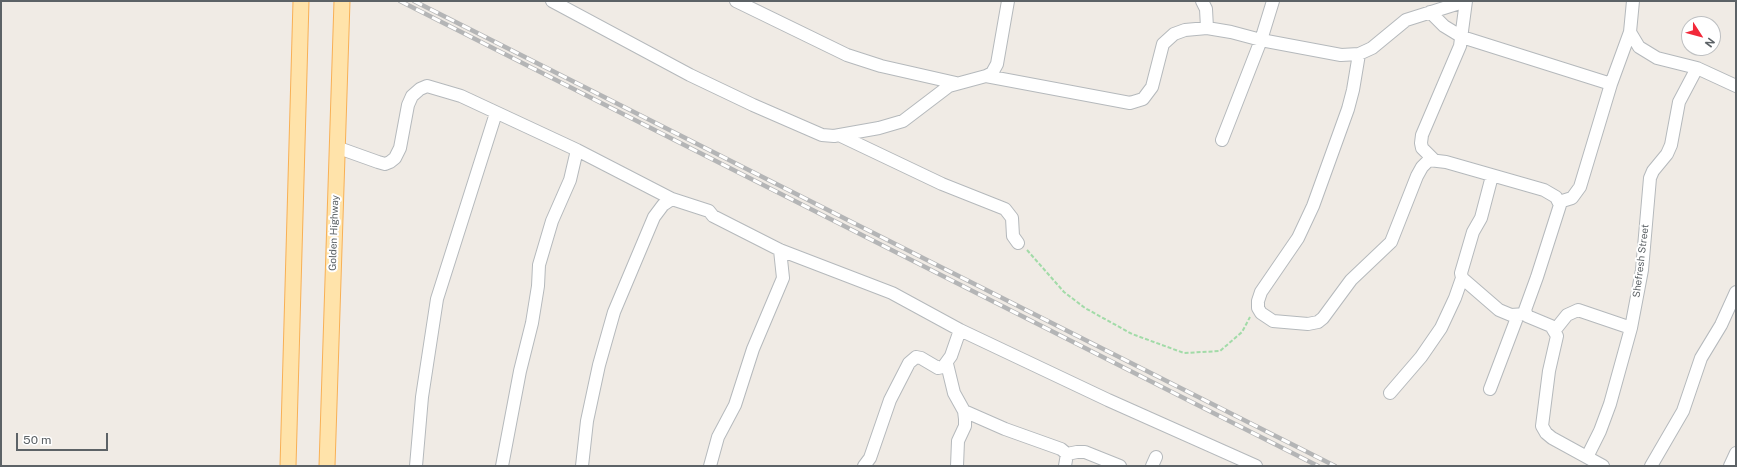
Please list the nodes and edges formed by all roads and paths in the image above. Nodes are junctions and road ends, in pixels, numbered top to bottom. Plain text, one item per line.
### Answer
1 (302, 1) edge
2 (342, 1) edge
3 (552, 1) edge
4 (736, 1) edge
5 (1008, 1) edge
6 (1202, 1) edge
7 (1273, 1) edge
8 (1466, 1) edge
9 (1633, 1) edge
10 (1430, 12) junction
11 (1206, 28) junction
12 (1630, 32) junction
13 (1462, 37) junction
14 (1261, 40) junction
15 (1359, 54) junction
16 (1697, 68) junction
17 (986, 76) junction
18 (956, 83) junction
19 (1611, 84) junction
20 (1736, 86) edge
21 (496, 113) junction
22 (841, 136) junction
23 (1222, 140) dead end
24 (336, 147) junction
25 (577, 150) junction
26 (1434, 160) junction
27 (1492, 176) junction
28 (672, 199) junction
29 (1559, 202) junction
30 (1018, 243) joint
31 (780, 250) junction
32 (1462, 278) junction
33 (1736, 292) edge
34 (1258, 301) junction
35 (1522, 315) junction
36 (1631, 328) junction
37 (960, 330) junction
38 (1555, 330) junction
39 (947, 364) junction
40 (1490, 389) dead end
41 (1390, 393) dead end
42 (964, 411) junction
43 (1736, 453) edge
44 (1587, 458) junction
45 (1066, 460) edge
46 (1250, 465) edge
47 (288, 466) edge
48 (326, 466) edge
49 (416, 466) edge
50 (502, 466) edge
51 (582, 466) edge
52 (710, 466) edge
53 (864, 466) edge
54 (957, 466) edge
55 (1120, 466) edge
56 (1603, 466) edge
57 (1651, 466) edge
58 (1730, 466) edge

1 - 47 main road
2 - 24 main road, Golden Highway
3 - 22 street
4 - 18 street
5 - 17 street
6 - 11 street
7 - 14 street
8 - 10 street
8 - 13 street
9 - 12 street
10 - 13 street
10 - 15 street
11 - 14 street
11 - 17 street
12 - 16 street
12 - 19 street
13 - 19 street
13 - 26 street
14 - 15 street
14 - 23 street
15 - 34 street
16 - 20 street
16 - 36 street, Shefresh Street
17 - 18 street
18 - 22 street
19 - 29 street
21 - 24 street
21 - 25 street
21 - 49 street
22 - 30 street
24 - 48 main road, Golden Highway
25 - 28 street
25 - 50 street
26 - 27 street
26 - 34 street
27 - 29 street
27 - 32 street
28 - 31 street
28 - 51 street
29 - 35 street
30 - 34 path
31 - 37 street
31 - 52 street
32 - 35 street
32 - 41 street
33 - 57 street
35 - 38 street
35 - 40 street
36 - 38 street
36 - 44 street, Shefresh Street
37 - 39 street
37 - 46 street
38 - 44 street
39 - 42 street
39 - 53 street
42 - 45 street
42 - 54 street
43 - 58 street
44 - 56 street
45 - 55 street

